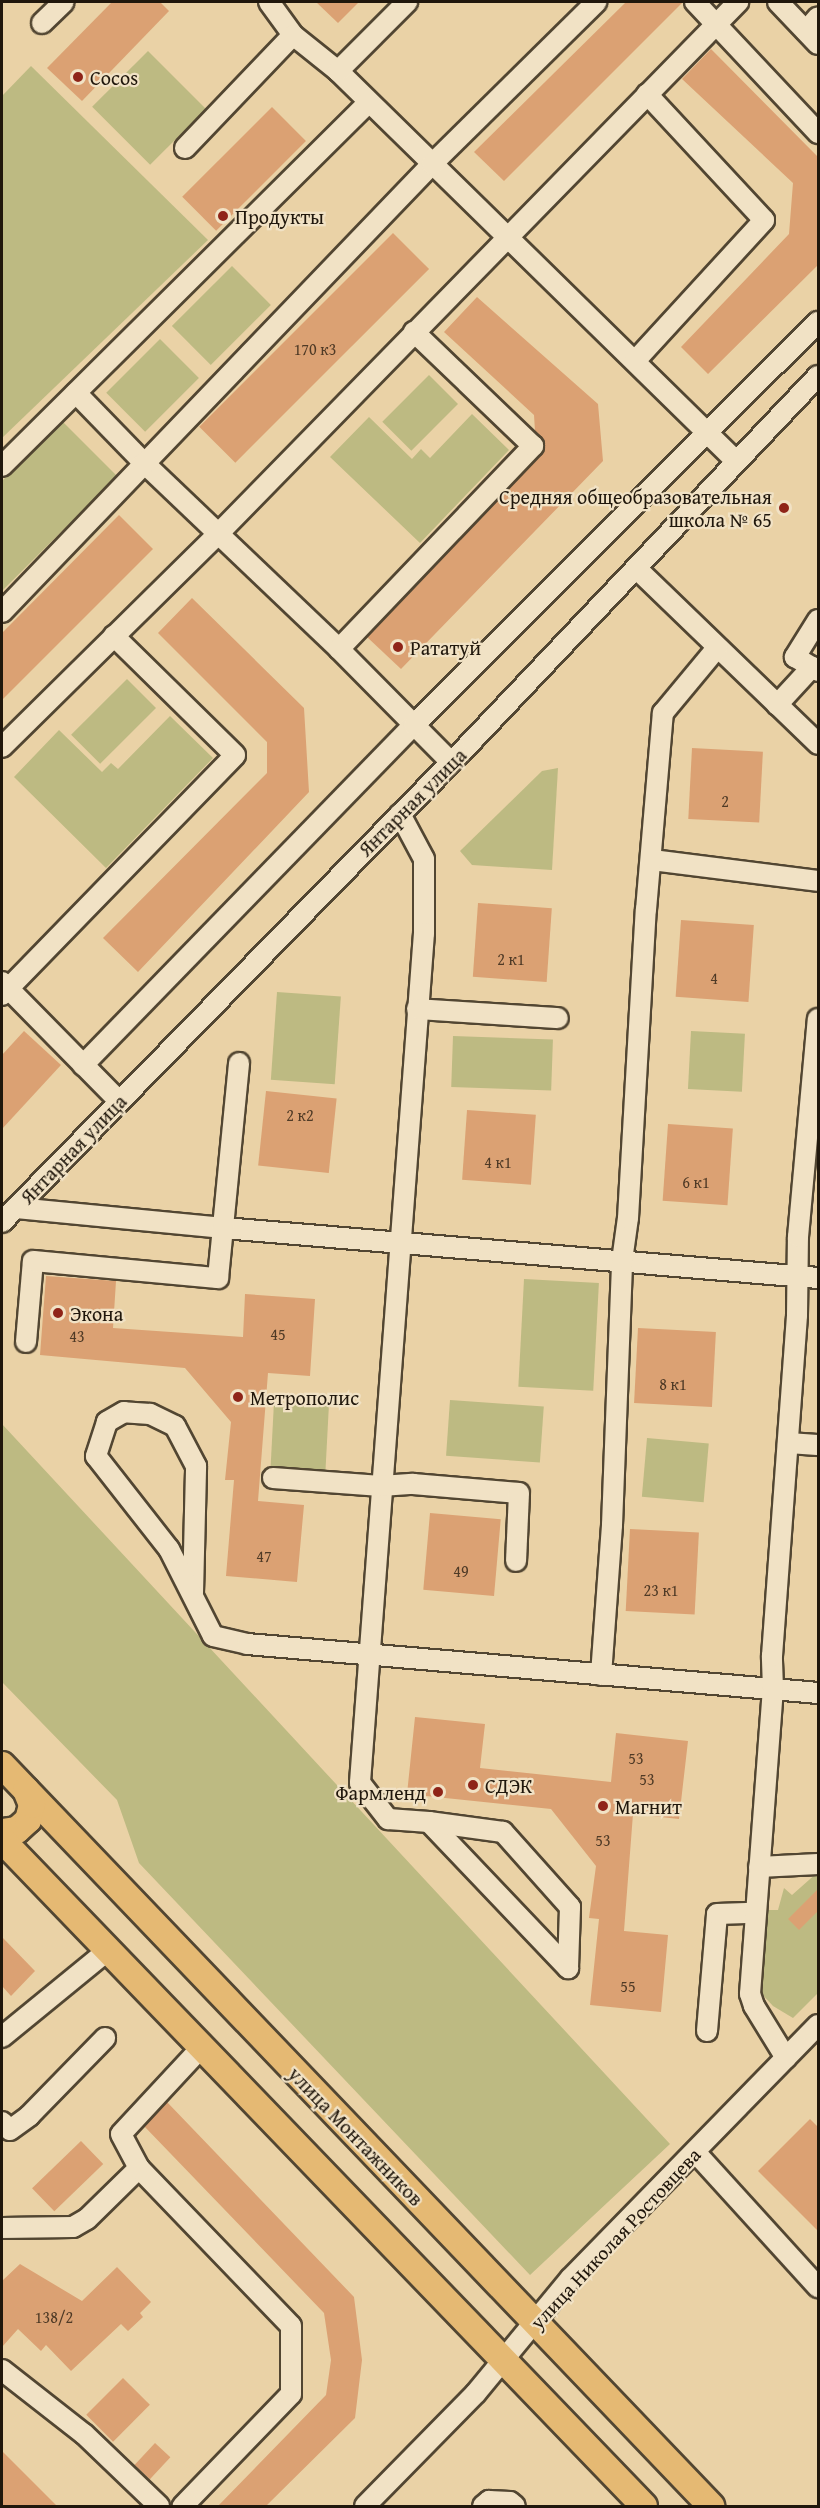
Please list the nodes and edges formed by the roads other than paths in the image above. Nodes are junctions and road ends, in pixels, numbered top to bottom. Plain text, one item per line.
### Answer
1 (64, 2) edge
2 (269, 2) edge
3 (407, 2) edge
4 (596, 2) edge
5 (695, 2) edge
6 (738, 2) edge
7 (778, 2) edge
8 (42, 23) dead end
9 (717, 24) junction
10 (814, 31) edge
11 (292, 35) junction
12 (338, 71) junction
13 (647, 94) junction
14 (369, 102) junction
15 (819, 133) edge
16 (184, 147) dead end
17 (432, 164) junction
18 (506, 238) junction
19 (819, 322) edge
20 (414, 332) junction
21 (635, 361) junction
22 (819, 376) edge
23 (76, 393) junction
24 (708, 432) junction
25 (736, 461) junction
26 (144, 464) junction
27 (2, 466) edge
28 (219, 532) junction
29 (637, 569) junction
30 (2, 612) edge
31 (819, 620) edge
32 (114, 636) junction
33 (717, 648) junction
34 (339, 649) junction
35 (815, 669) edge
36 (777, 705) junction
37 (414, 725) junction
38 (819, 744) edge
39 (2, 747) edge
40 (451, 762) junction
41 (400, 814) junction
42 (652, 860) junction
43 (819, 881) edge
44 (4, 988) edge
45 (417, 1009) junction
46 (558, 1017) dead end
47 (819, 1019) edge
48 (239, 1063) dead end
49 (83, 1065) junction
50 (119, 1101) junction
51 (16, 1208) junction
52 (2, 1222) edge
53 (224, 1228) junction
54 (399, 1243) junction
55 (622, 1261) junction
56 (797, 1276) junction
57 (819, 1278) edge
58 (26, 1342) dead end
59 (788, 1443) junction
60 (819, 1445) edge
61 (273, 1478) dead end
62 (381, 1486) junction
63 (516, 1561) dead end
64 (193, 1593) junction
65 (370, 1655) junction
66 (602, 1675) junction
67 (773, 1689) junction
68 (819, 1693) edge
69 (2, 1765) edge
70 (26, 1790) junction
71 (429, 1822) junction
72 (2, 1832) edge
73 (2, 1840) edge
74 (819, 1864) edge
75 (759, 1867) junction
76 (754, 1913) junction
77 (107, 1951) junction
78 (819, 2025) edge
79 (707, 2031) dead end
80 (2, 2037) edge
81 (105, 2038) dead end
82 (201, 2048) junction
83 (786, 2058) junction
84 (4, 2130) edge
85 (695, 2152) junction
86 (139, 2168) junction
87 (2, 2228) edge
88 (819, 2286) edge
89 (535, 2322) junction
90 (502, 2361) junction
91 (2, 2370) edge
92 (159, 2506) edge
93 (183, 2506) edge
94 (365, 2506) edge
95 (483, 2506) edge
96 (515, 2506) edge
97 (644, 2506) edge
98 (711, 2506) edge

1 - 8 street
2 - 11 street
3 - 12 street
4 - 17 street
5 - 9 street
6 - 9 street
7 - 10 street
9 - 13 street
9 - 15 street
11 - 12 street
11 - 16 street
12 - 14 street
13 - 18 street
13 - 21 street
14 - 17 street
14 - 23 street
17 - 18 street
17 - 26 street
18 - 20 street
18 - 21 street
19 - 24 street
20 - 28 street
20 - 34 street
21 - 24 street
22 - 25 street, Янтарная улица
23 - 26 street
23 - 27 street
24 - 25 street
24 - 37 street
25 - 29 street, Янтарная улица
26 - 28 street
26 - 30 street
28 - 32 street
28 - 34 street
29 - 33 street
29 - 40 street, Янтарная улица
31 - 35 street
32 - 39 street
32 - 44 street
33 - 36 street
33 - 42 street
34 - 37 street
35 - 36 street
36 - 38 street
37 - 40 street
37 - 49 street
40 - 41 street, Янтарная улица
41 - 45 street
41 - 50 street, Янтарная улица
42 - 43 street
42 - 55 street
44 - 49 street
45 - 46 street
45 - 54 street
47 - 56 street
48 - 53 street
49 - 50 street
50 - 51 street, Янтарная улица
51 - 52 street, Янтарная улица
51 - 53 street
53 - 54 street
53 - 58 street
54 - 55 street
54 - 62 street
55 - 56 street
55 - 66 street
56 - 57 street
56 - 59 street
59 - 60 street
59 - 67 street
61 - 62 street
62 - 63 street
62 - 65 street
64 - 64 street
64 - 65 street
65 - 66 street
65 - 71 street
66 - 67 street
67 - 68 street
67 - 75 street
69 - 70 main road, улица Монтажников
70 - 72 main road
70 - 89 main road, улица Монтажников
71 - 71 street
73 - 77 main road
74 - 75 street
75 - 76 street
76 - 79 street
76 - 83 street
77 - 80 street
77 - 82 main road
78 - 83 street, улица Николая Ростовцева
81 - 84 street
82 - 86 street
82 - 90 main road
83 - 85 street, улица Николая Ростовцева
85 - 88 street
85 - 89 street, улица Николая Ростовцева
86 - 87 street
86 - 93 street
89 - 90 street, улица Николая Ростовцева
89 - 98 main road, улица Монтажников
90 - 94 street, улица Николая Ростовцева
90 - 97 main road
91 - 92 street
95 - 96 street

